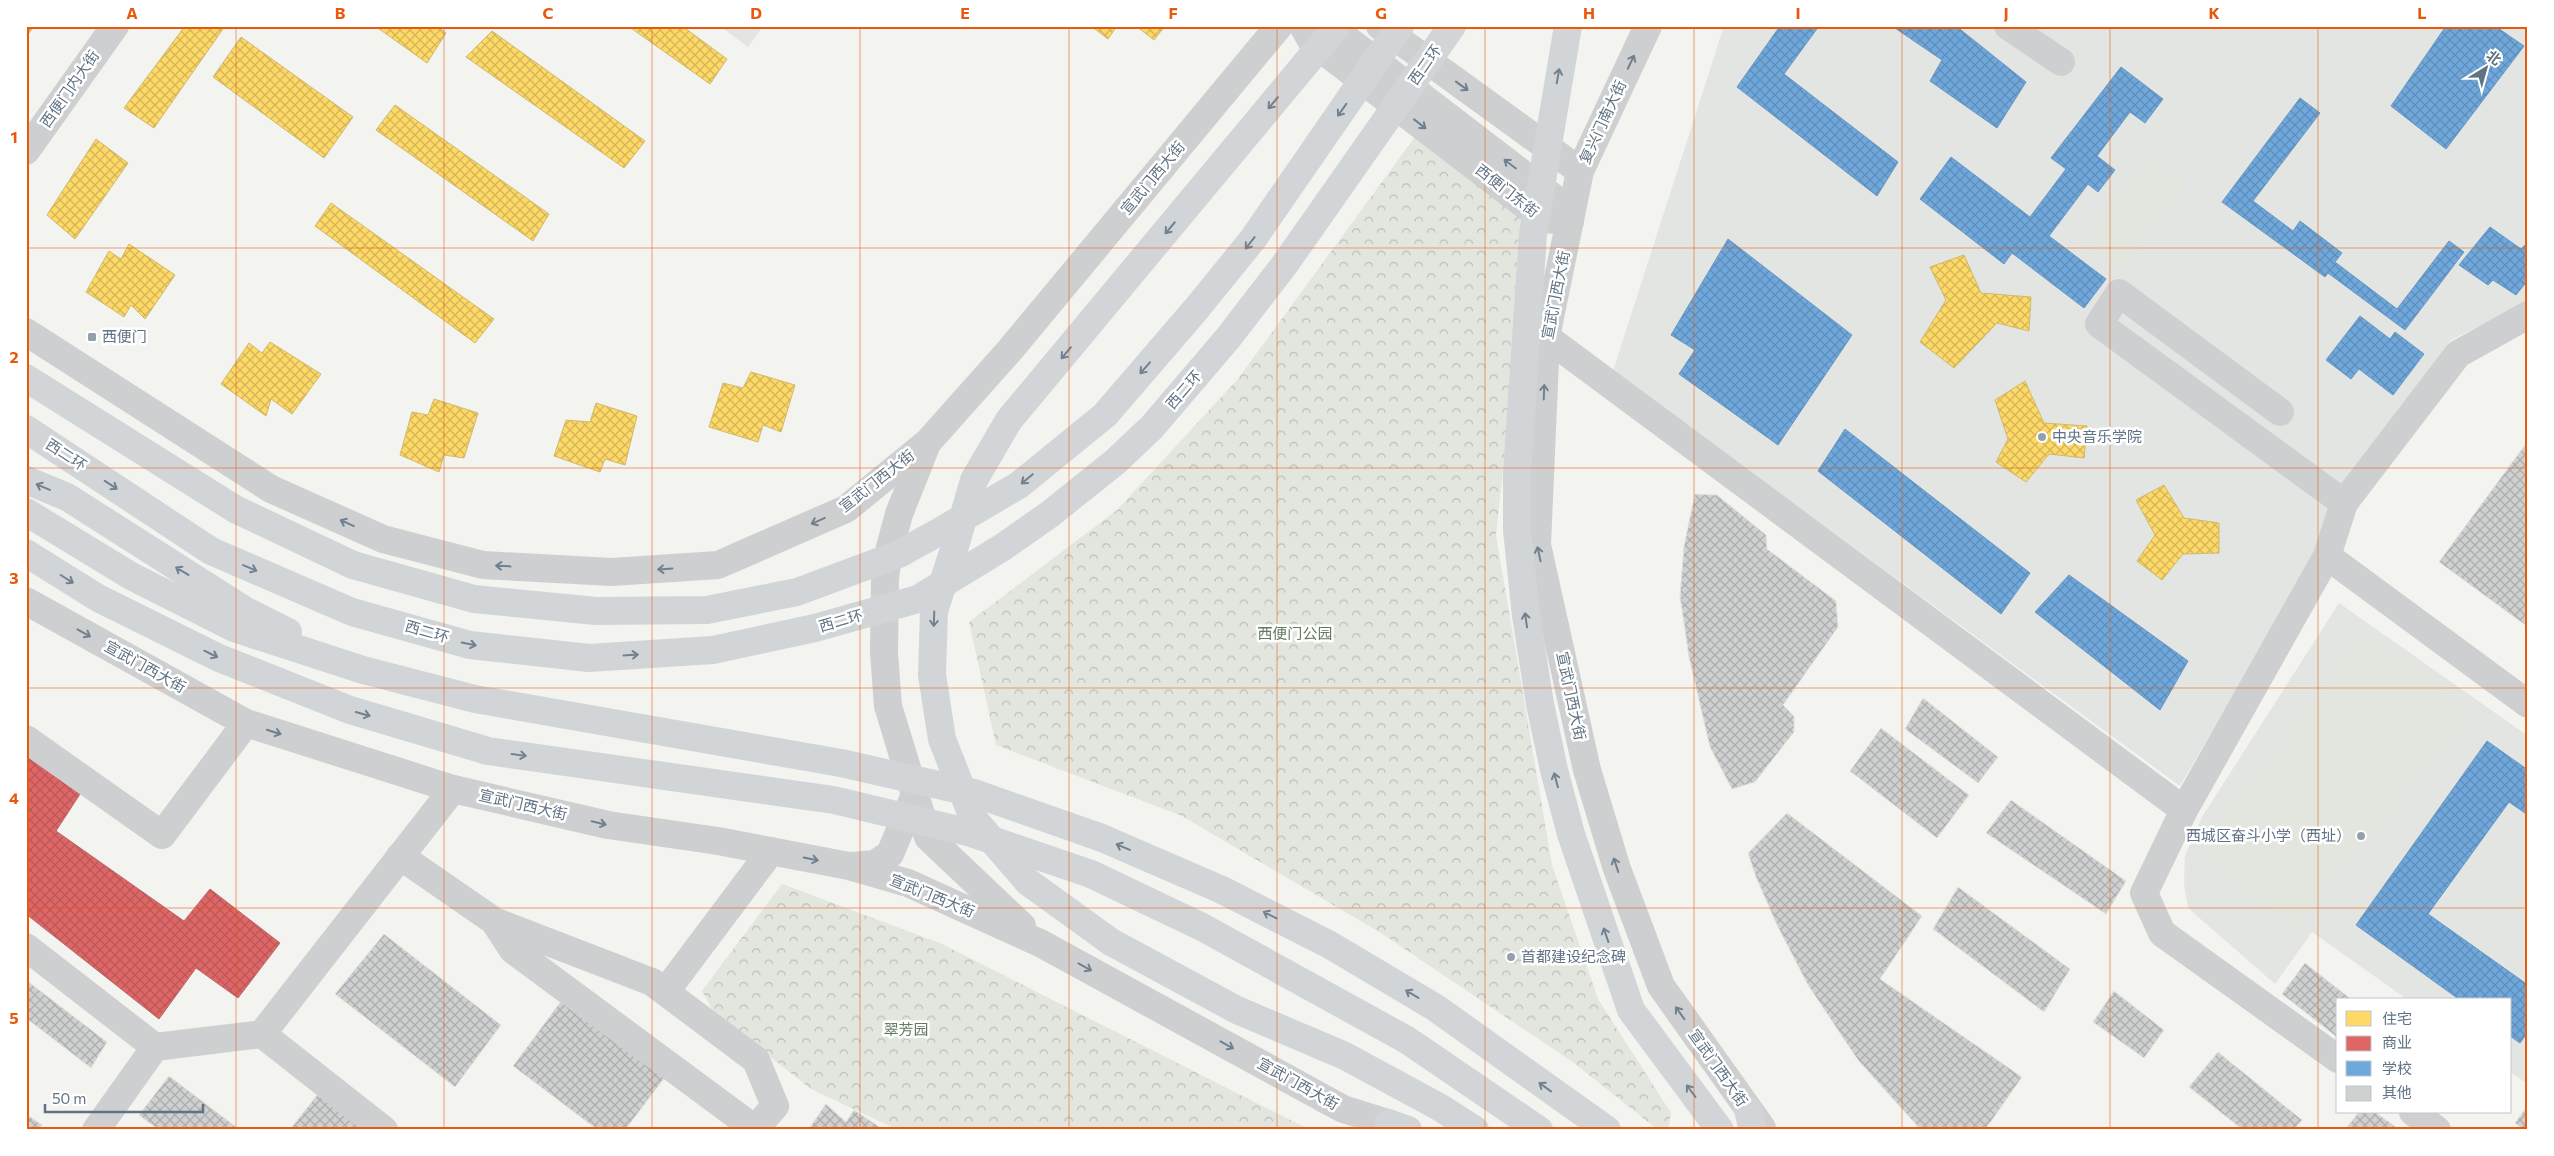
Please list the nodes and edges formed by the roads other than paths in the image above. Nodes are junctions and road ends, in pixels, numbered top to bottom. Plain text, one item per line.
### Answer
1 (115, 26) edge
2 (1279, 26) edge
3 (1303, 26) edge
4 (1330, 26) edge
5 (1337, 26) edge
6 (1380, 26) edge
7 (1400, 26) edge
8 (1452, 26) edge
9 (1568, 26) edge
10 (1648, 26) edge
11 (2008, 26) edge
12 (2061, 62) dead end
13 (26, 151) edge
14 (1580, 171) junction
15 (1570, 221) junction
16 (2528, 315) edge
17 (26, 332) edge
18 (1546, 337) junction
19 (26, 378) edge
20 (2280, 412) dead end
21 (26, 429) edge
22 (928, 442) junction
23 (26, 480) edge
24 (2344, 503) junction
25 (26, 512) edge
26 (26, 553) edge
27 (2327, 556) junction
28 (26, 601) edge
29 (363, 670) junction
30 (2528, 704) edge
31 (246, 723) junction
32 (26, 739) edge
33 (453, 789) junction
34 (915, 795) junction
35 (2184, 810) junction
36 (771, 851) junction
37 (400, 856) junction
38 (849, 866) junction
39 (494, 922) junction
40 (1042, 944) junction
41 (26, 947) edge
42 (666, 991) junction
43 (262, 1034) junction
44 (156, 1047) junction
45 (2336, 1057) edge
46 (2416, 1114) edge
47 (1755, 1123) edge
48 (1394, 1128) edge
49 (96, 1130) edge
50 (384, 1130) edge
51 (1475, 1130) edge
52 (1540, 1130) edge
53 (1607, 1130) edge
54 (1720, 1130) edge
55 (2438, 1130) edge

1 - 13 street, 西便门内大街
2 - 22 street, 宣武门西大街
3 -> 15 street, 西便门东街
15 -> 4 street, 西便门东街
5 -> 51 highway
6 -> 14 street
7 -> 19 highway
21 -> 8 highway, 西二环
54 -> 9 highway
14 -> 10 street, 复兴门南大街
11 - 12 street
14 - 15 street, 复兴门南大街
15 - 18 street, 宣武门西大街
16 - 24 street
22 -> 17 street, 宣武门西大街
18 - 35 street
47 -> 18 street, 宣武门西大街
20 - 24 street
22 - 34 street, 宣武门西大街
29 -> 23 highway
24 - 27 street
25 - 29 highway
26 -> 52 highway
27 - 30 street
27 - 35 street
28 -> 31 street, 宣武门西大街
53 -> 29 highway
31 - 32 street
31 -> 33 street, 宣武门西大街
33 -> 36 street, 宣武门西大街
33 - 37 street
34 - 38 street
34 - 40 street, 宣武门西大街
35 - 45 street
36 -> 38 street, 宣武门西大街
36 - 42 street
37 - 39 street
37 - 43 street
38 - 40 street, 宣武门西大街
39 - 42 street
39 - 42 street
40 -> 48 street, 宣武门西大街
41 - 44 street
43 - 44 street
43 - 50 street
44 - 49 street
46 - 55 street

